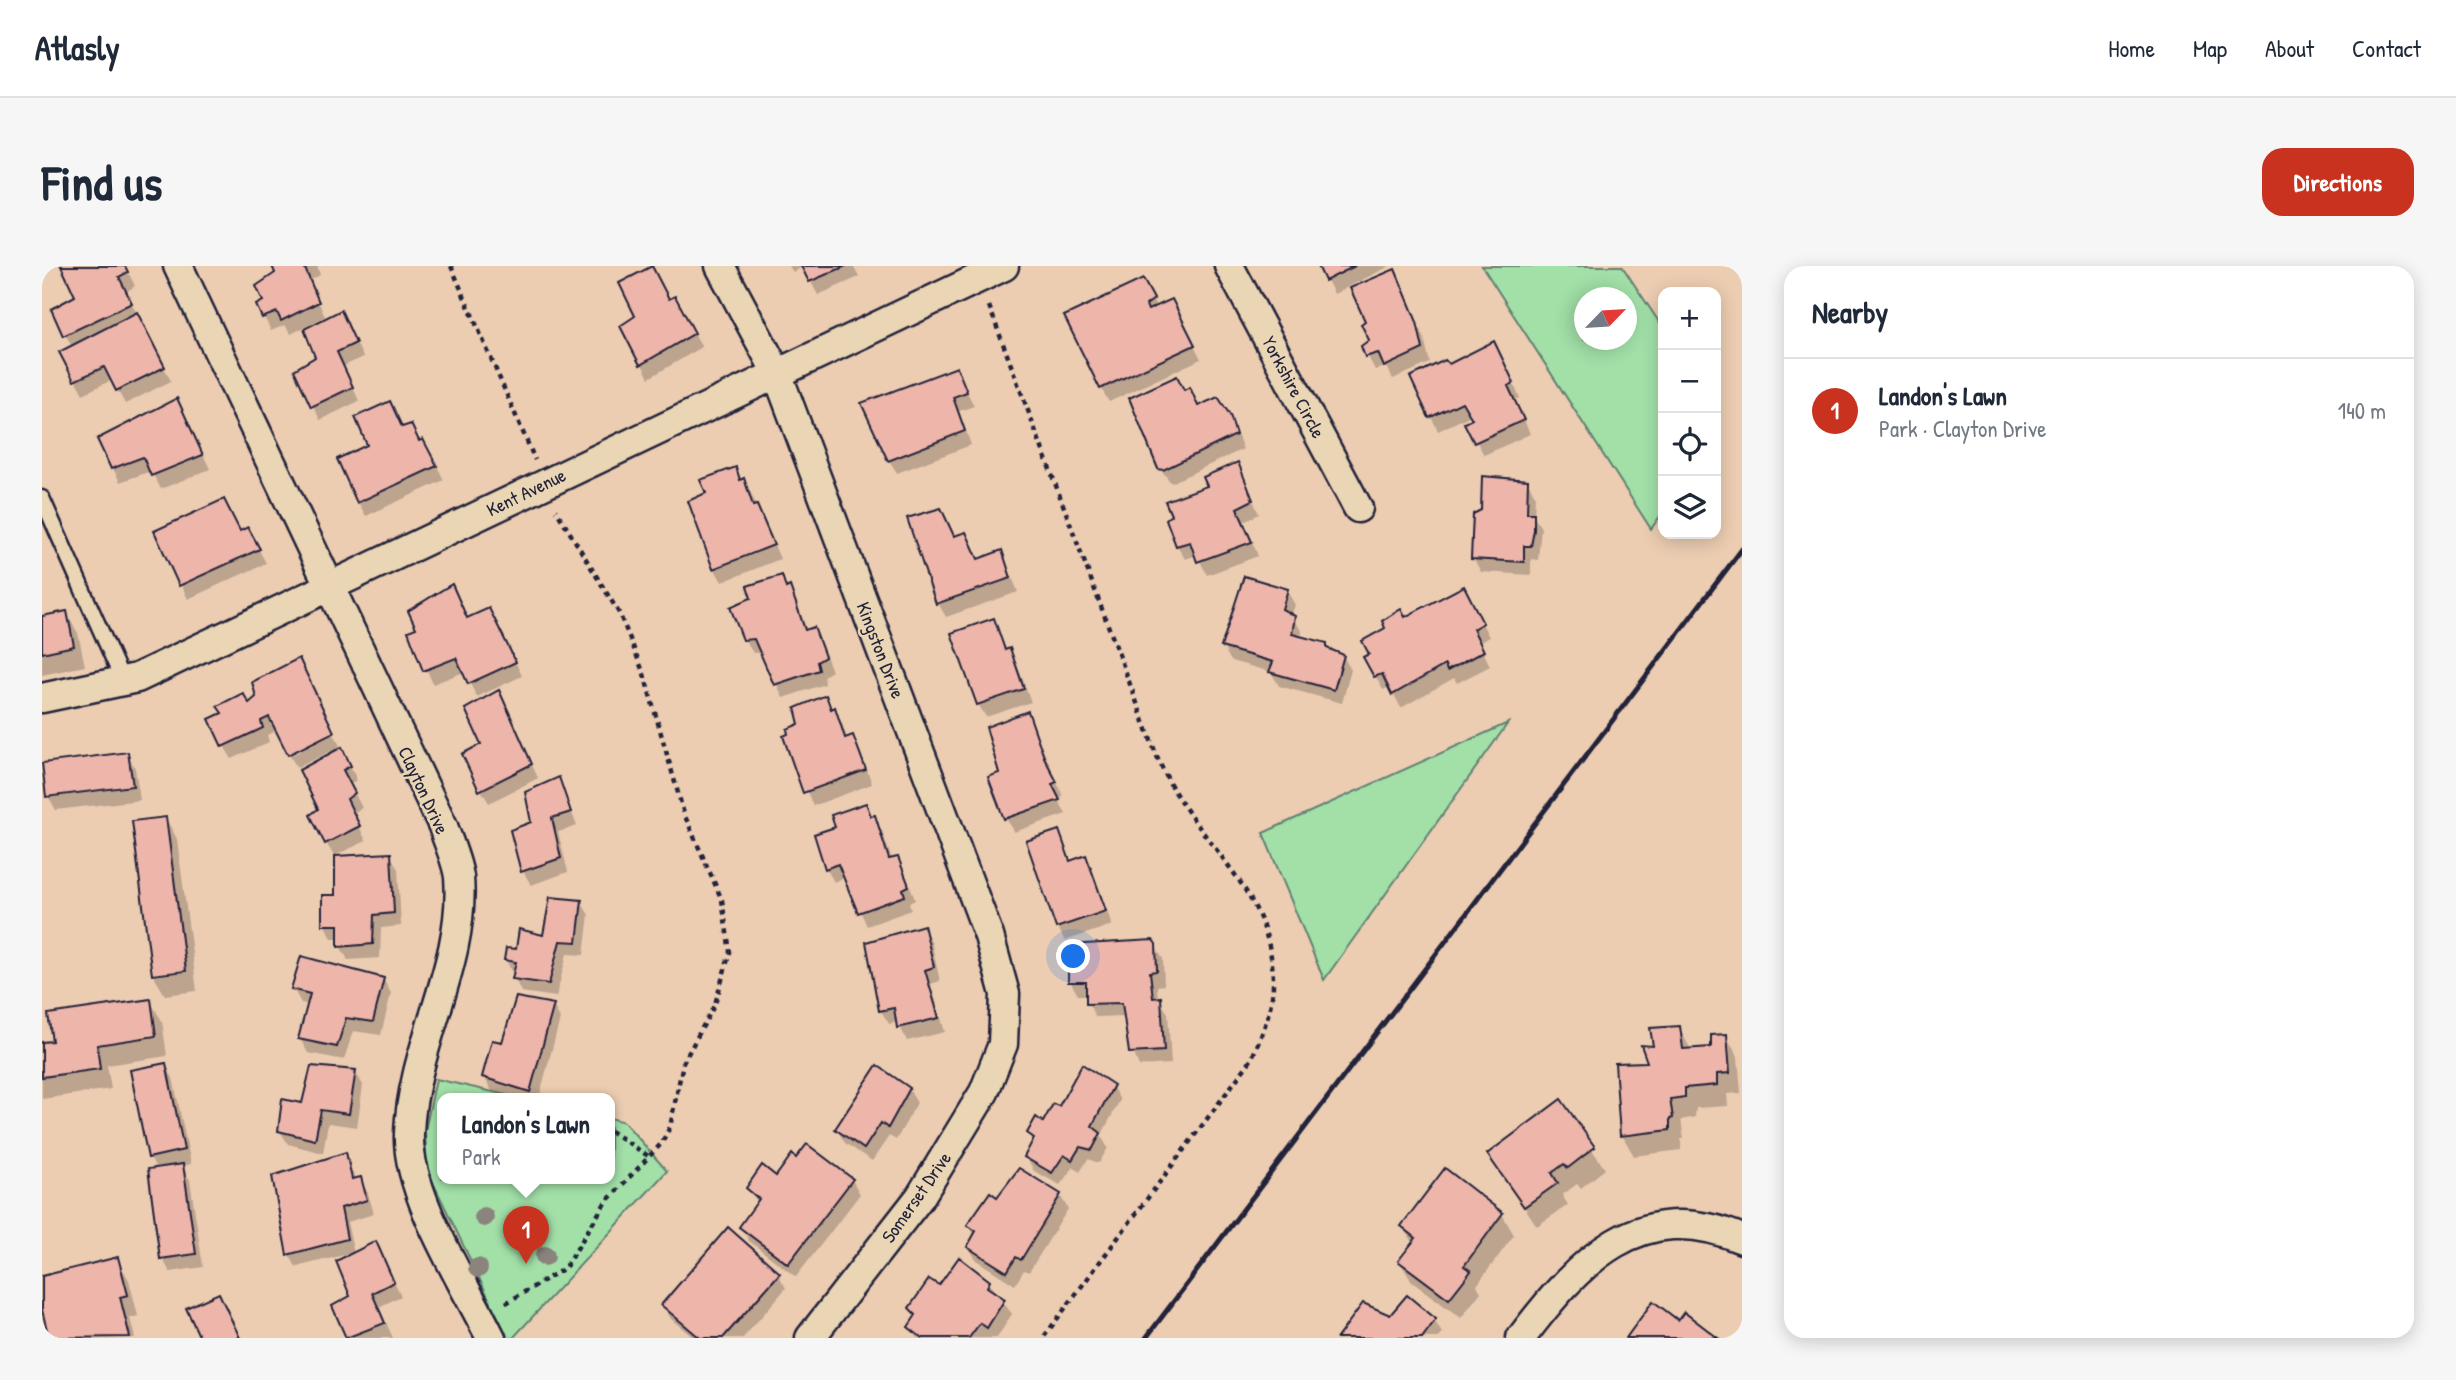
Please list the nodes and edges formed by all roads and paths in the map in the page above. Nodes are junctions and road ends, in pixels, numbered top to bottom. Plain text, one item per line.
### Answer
1 (178, 266) edge
2 (451, 266) edge
3 (720, 266) edge
4 (1004, 266) edge
5 (1229, 266) edge
6 (978, 279) junction
7 (777, 373) junction
8 (545, 483) junction
9 (42, 498) edge
10 (1358, 508) dead end
11 (327, 587) junction
12 (123, 681) junction
13 (42, 698) edge
14 (1003, 1044) joint
15 (615, 1134) edge
16 (650, 1157) junction
17 (1742, 1239) edge
18 (486, 1327) edge
19 (810, 1338) edge
20 (1043, 1338) edge
21 (1521, 1338) edge

1 - 11 street, Clayton Drive
2 - 8 path
3 - 7 street, Kingston Drive
4 - 6 street, Kent Avenue
5 - 10 street, Yorkshire Circle
6 - 7 street, Kent Avenue
6 - 20 path
7 - 8 street, Kent Avenue
7 - 14 street, Kingston Drive
8 - 11 street, Kent Avenue
8 - 16 path
9 - 12 lane
11 - 12 street, Kent Avenue
11 - 18 street, Clayton Drive
12 - 13 street, Kent Avenue
14 - 19 street, Somerset Drive
15 - 16 path
16 - 18 path
17 - 21 street

